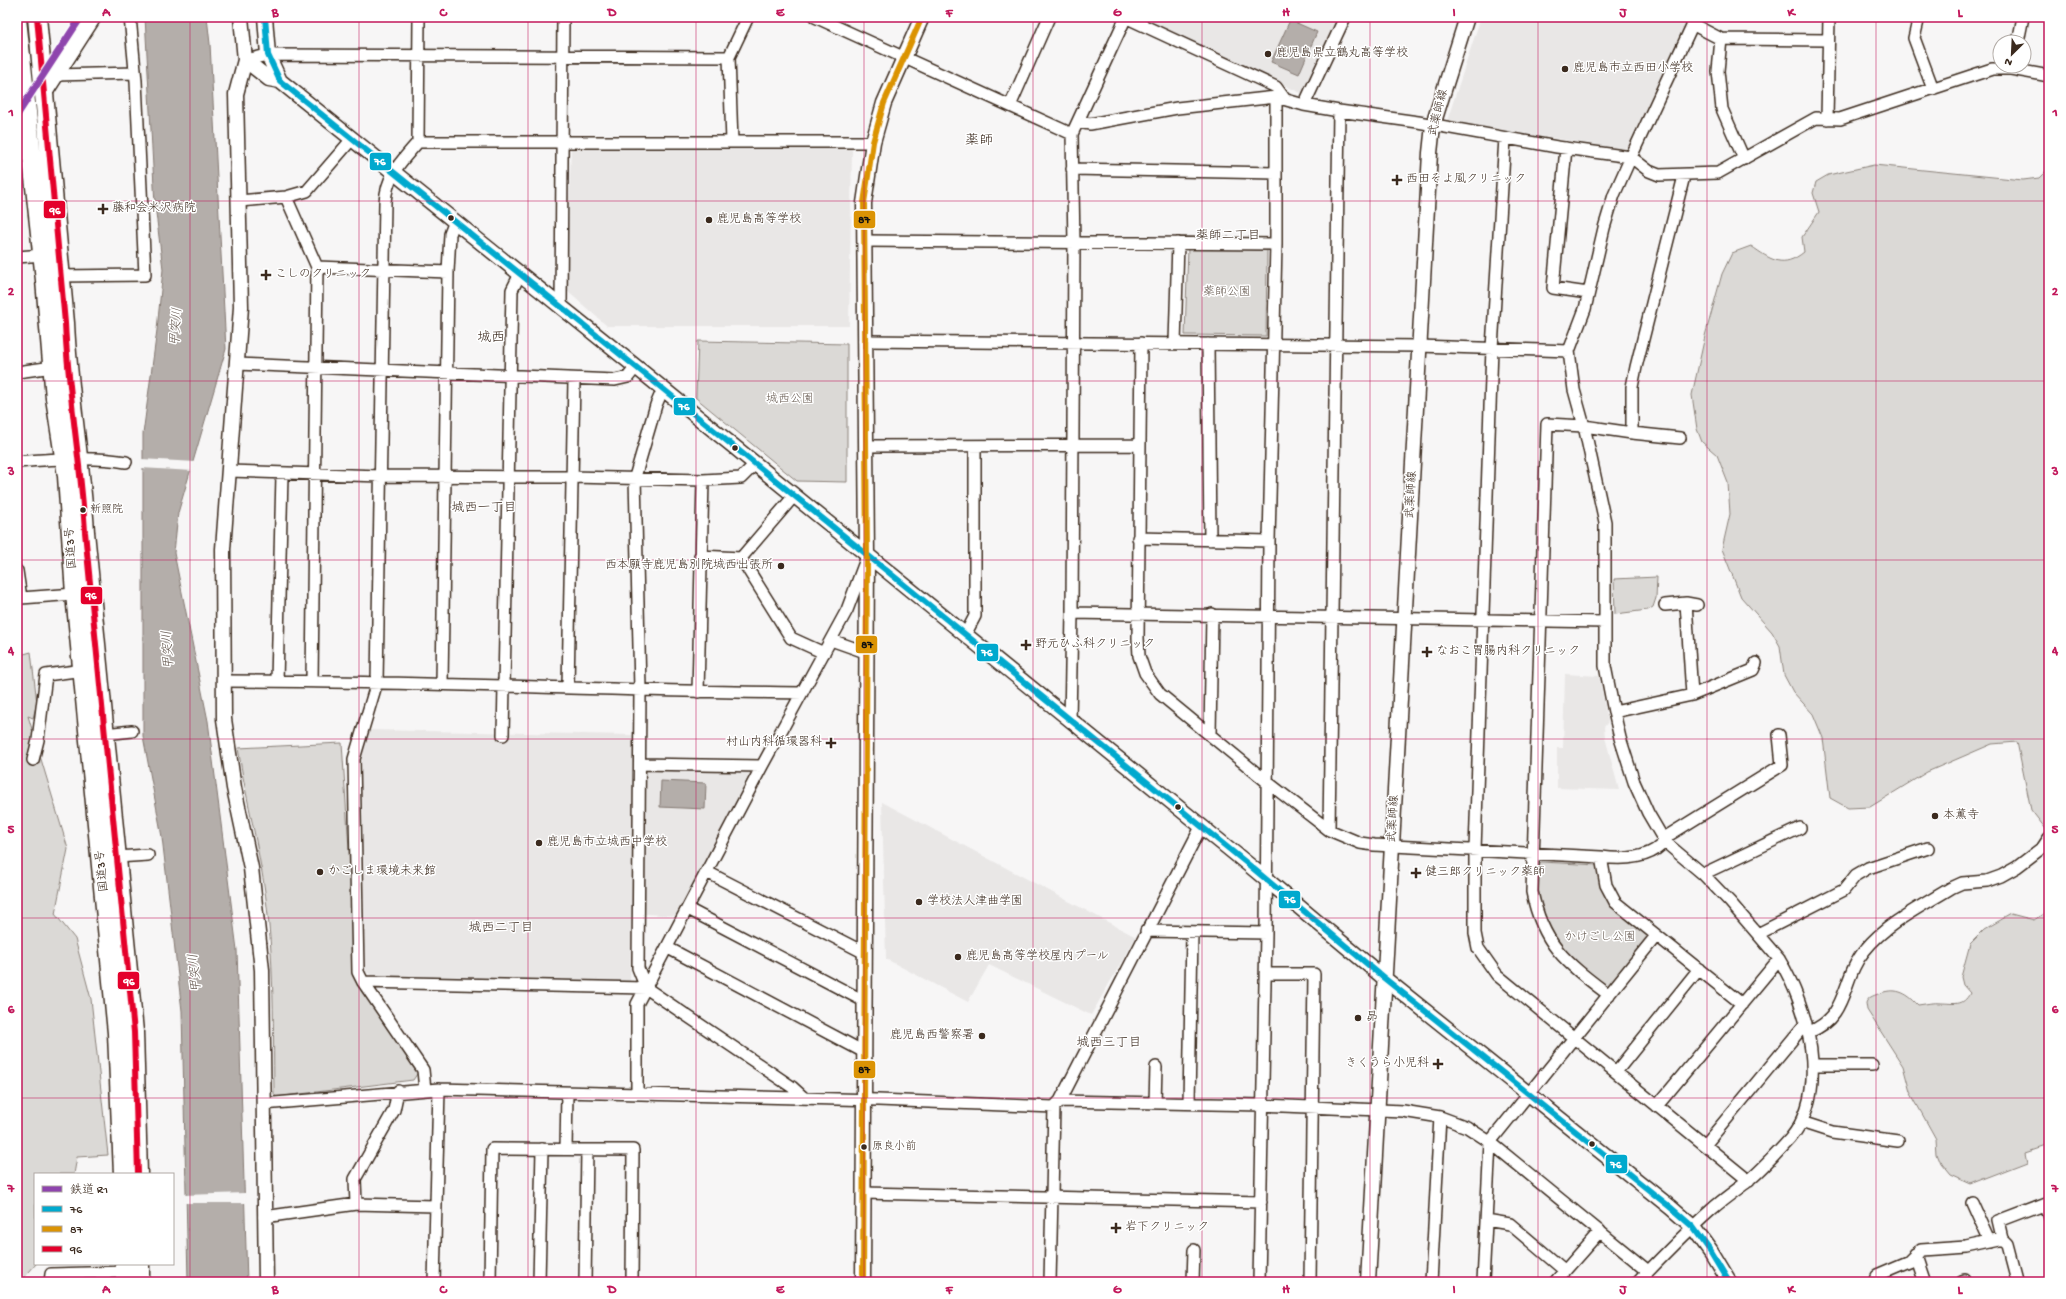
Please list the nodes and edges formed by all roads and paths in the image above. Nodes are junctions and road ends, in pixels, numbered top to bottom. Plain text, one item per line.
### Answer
1 (37, 17) edge
2 (94, 17) edge
3 (130, 17) edge
4 (240, 17) edge
5 (265, 17) edge
6 (419, 17) edge
7 (563, 17) edge
8 (748, 17) edge
9 (815, 17) edge
10 (922, 17) edge
11 (1049, 17) edge
12 (1126, 17) edge
13 (1345, 17) edge
14 (1467, 17) edge
15 (1829, 17) edge
16 (1919, 17) edge
17 (2024, 17) edge
18 (17, 19) edge
19 (1694, 21) edge
20 (2020, 34) edge
21 (1722, 39) junction
22 (1828, 40) junction
23 (41, 49) junction
24 (268, 55) junction
25 (418, 56) junction
26 (563, 56) junction
27 (729, 57) junction
28 (903, 57) junction
29 (245, 60) junction
30 (20, 63) edge
31 (1992, 69) edge
32 (2032, 72) edge
33 (134, 73) junction
34 (56, 75) junction
35 (2049, 76) edge
36 (280, 81) junction
37 (1932, 89) junction
38 (45, 93) junction
39 (1280, 98) junction
40 (1304, 105) junction
41 (1010, 106) junction
42 (1339, 111) junction
43 (1827, 119) junction
44 (1078, 122) junction
45 (1433, 125) junction
46 (1072, 134) junction
47 (1505, 138) junction
48 (352, 139) junction
49 (562, 141) junction
50 (418, 142) junction
51 (732, 142) junction
52 (873, 142) junction
53 (1566, 148) junction
54 (1631, 156) junction
55 (1744, 159) junction
56 (1072, 169) junction
57 (392, 172) junction
58 (1276, 173) junction
59 (1684, 176) junction
60 (286, 197) junction
61 (239, 201) junction
62 (455, 221) junction
63 (864, 241) junction
64 (1074, 242) junction
65 (1178, 243) junction
66 (1276, 244) junction
67 (43, 255) junction
68 (17, 257) edge
69 (317, 267) junction
70 (384, 270) junction
71 (448, 272) junction
72 (520, 274) junction
73 (60, 276) junction
74 (1588, 293) junction
75 (560, 307) junction
76 (864, 341) junction
77 (1072, 342) junction
78 (1141, 343) junction
79 (1175, 343) junction
80 (1208, 344) junction
81 (1273, 344) junction
82 (1336, 345) junction
83 (1419, 346) junction
84 (1492, 348) junction
85 (1569, 351) junction
86 (237, 364) junction
87 (53, 367) junction
88 (636, 367) junction
89 (316, 369) junction
90 (382, 371) junction
91 (17, 372) edge
92 (447, 373) junction
93 (511, 375) junction
94 (574, 380) junction
95 (663, 389) junction
96 (1584, 426) junction
97 (1632, 433) junction
98 (1680, 438) dead end
99 (1140, 445) junction
100 (866, 446) junction
101 (975, 446) junction
102 (1072, 447) junction
103 (71, 460) junction
104 (17, 462) edge
105 (126, 462) dead end
106 (755, 464) junction
107 (229, 472) junction
108 (282, 475) junction
109 (314, 476) junction
110 (381, 476) junction
111 (445, 477) junction
112 (572, 477) junction
113 (634, 477) junction
114 (508, 478) junction
115 (703, 480) junction
116 (794, 496) junction
117 (1138, 538) junction
118 (1210, 540) junction
119 (1269, 541) junction
120 (700, 556) junction
121 (867, 556) junction
122 (741, 558) junction
123 (17, 571) edge
124 (76, 594) junction
125 (1686, 603) junction
126 (1665, 605) dead end
127 (1698, 605) dead end
128 (1072, 613) junction
129 (1138, 613) junction
130 (1212, 614) junction
131 (1268, 615) junction
132 (1332, 617) junction
133 (1405, 617) junction
134 (1482, 620) junction
135 (1540, 621) junction
136 (1605, 622) junction
137 (965, 635) junction
138 (831, 640) junction
139 (865, 652) junction
140 (824, 653) junction
141 (1756, 664) dead end
142 (83, 670) junction
143 (223, 681) junction
144 (277, 681) junction
145 (312, 681) junction
146 (376, 682) junction
147 (442, 684) junction
148 (505, 686) junction
149 (568, 687) junction
150 (640, 689) junction
151 (698, 692) junction
152 (802, 693) junction
153 (1692, 695) junction
154 (1614, 712) junction
155 (1070, 721) junction
156 (132, 731) dead end
157 (105, 734) junction
158 (503, 735) dead end
159 (1210, 735) junction
160 (1779, 735) dead end
161 (33, 760) dead end
162 (640, 764) junction
163 (762, 766) junction
164 (1266, 781) junction
165 (1201, 826) junction
166 (1800, 828) dead end
167 (1329, 830) junction
168 (2049, 838) edge
169 (1666, 842) junction
170 (1392, 846) junction
171 (1928, 848) dead end
172 (1475, 850) junction
173 (1533, 853) junction
174 (148, 855) dead end
175 (1601, 856) junction
176 (117, 857) junction
177 (707, 872) junction
178 (1703, 874) junction
179 (1267, 880) junction
180 (688, 909) junction
181 (1146, 931) junction
182 (1192, 933) junction
183 (1266, 933) junction
184 (1758, 934) junction
185 (1656, 936) junction
186 (668, 948) junction
187 (864, 953) junction
188 (1779, 959) junction
189 (1699, 969) junction
190 (1265, 974) junction
191 (1384, 978) junction
192 (363, 982) junction
193 (646, 988) junction
194 (1609, 995) junction
195 (864, 1001) junction
196 (1742, 1004) junction
197 (1807, 1028) junction
198 (1574, 1038) junction
199 (864, 1052) junction
200 (1812, 1065) junction
201 (1872, 1065) dead end
202 (1156, 1067) dead end
203 (1616, 1072) junction
204 (439, 1089) junction
205 (425, 1090) junction
206 (398, 1091) junction
207 (567, 1093) junction
208 (637, 1093) junction
209 (1529, 1093) junction
210 (804, 1098) junction
211 (864, 1100) junction
212 (1155, 1103) junction
213 (1189, 1103) junction
214 (263, 1104) junction
215 (1057, 1104) junction
216 (1262, 1105) junction
217 (1657, 1106) junction
218 (1313, 1107) junction
219 (1378, 1110) junction
220 (1440, 1117) junction
221 (1801, 1122) junction
222 (1898, 1141) dead end
223 (1490, 1142) junction
224 (1705, 1145) junction
225 (542, 1149) junction
226 (566, 1149) junction
227 (587, 1150) junction
228 (123, 1173) edge
229 (138, 1173) edge
230 (1749, 1181) junction
231 (863, 1192) junction
232 (1052, 1198) junction
233 (1261, 1202) junction
234 (1972, 1202) dead end
235 (356, 1204) junction
236 (2047, 1204) edge
237 (435, 1206) junction
238 (264, 1217) junction
239 (2049, 1218) edge
240 (1486, 1220) junction
241 (1693, 1227) junction
242 (1600, 1232) junction
243 (2003, 1239) junction
244 (1990, 1242) junction
245 (1194, 1250) dead end
246 (1915, 1255) junction
247 (129, 1270) edge
248 (1564, 1270) junction
249 (1648, 1271) junction
250 (50, 1282) edge
251 (140, 1282) edge
252 (266, 1282) edge
253 (434, 1282) edge
254 (490, 1282) edge
255 (539, 1282) edge
256 (585, 1282) edge
257 (632, 1282) edge
258 (863, 1282) edge
259 (1050, 1282) edge
260 (1193, 1282) edge
261 (1259, 1282) edge
262 (1310, 1282) edge
263 (1368, 1282) edge
264 (1432, 1282) edge
265 (1483, 1282) edge
266 (1555, 1282) edge
267 (1638, 1282) edge
268 (1729, 1282) edge
269 (1874, 1282) edge
270 (1924, 1282) edge
271 (2018, 1282) edge

1 - 23 highway, 国道3号
2 - 34 street
3 - 33 street
4 - 29 street
5 - 24 street
6 - 25 street
7 - 26 street
8 - 27 street
9 - 28 street
10 - 28 street
11 - 41 street
12 - 39 street
12 - 44 street
13 - 40 street
14 - 45 street, 武薬師線
15 - 22 street
16 - 37 street
17 - 20 street
18 - 30 highway, 国道3号
19 - 21 street
19 - 54 street
21 - 22 street
21 - 55 street
22 - 43 street
23 - 30 street
23 - 38 highway, 国道3号
24 - 25 street
24 - 29 street
24 - 36 street
25 - 26 street
25 - 50 street
26 - 27 street
26 - 49 street
27 - 51 street
28 - 41 street
28 - 52 street
29 - 36 street
29 - 61 street
30 - 67 highway, 国道3号
31 - 37 street
32 - 35 street
33 - 34 street
33 - 73 street
34 - 38 street
36 - 48 street
37 - 43 street
38 - 73 highway, 国道3号
39 - 40 street
39 - 44 street
39 - 58 street
40 - 42 street
41 - 46 street
42 - 45 street
42 - 82 street
43 - 55 street
44 - 46 street
45 - 47 street
45 - 83 street, 武薬師線
46 - 56 street
47 - 53 street
47 - 84 street
48 - 57 street
48 - 60 street
49 - 50 street
49 - 51 street
49 - 75 street
50 - 57 street
51 - 52 street
52 - 63 street
53 - 54 street
53 - 74 street
54 - 59 street
54 - 74 street
55 - 59 street
56 - 58 street
56 - 64 street
57 - 62 street
57 - 70 street
58 - 66 street
59 - 97 street
60 - 61 street
60 - 69 street
61 - 86 street
62 - 71 street
62 - 72 street
63 - 64 street
63 - 76 street
64 - 65 street
64 - 77 street
65 - 66 street
65 - 79 street
66 - 81 street
67 - 68 street
67 - 87 highway, 国道3号
69 - 70 street
69 - 89 street
70 - 71 street
70 - 90 street
71 - 92 street
72 - 75 street
72 - 93 street
73 - 103 highway, 国道3号
74 - 85 street
75 - 88 street
76 - 77 street
76 - 100 street
77 - 78 street
77 - 102 street
78 - 79 street
78 - 99 street
79 - 80 street
80 - 81 street
80 - 118 street
81 - 82 street
81 - 119 street
82 - 83 street
82 - 132 street
83 - 84 street
83 - 133 street, 武薬師線
84 - 85 street
84 - 134 street
85 - 96 street
86 - 89 street
86 - 107 street
87 - 91 street
87 - 103 highway, 国道3号
88 - 94 street
88 - 95 street
89 - 90 street
89 - 109 street
90 - 92 street
90 - 110 street
92 - 93 street
92 - 111 street
93 - 94 street
93 - 114 street
94 - 112 street
95 - 106 street
95 - 113 street
96 - 97 street
96 - 135 street
96 - 136 street
97 - 98 street
99 - 102 street
99 - 117 street
100 - 101 street
100 - 121 street
101 - 102 street
101 - 137 street
102 - 128 street
103 - 104 street
103 - 105 street
103 - 124 highway, 国道3号
103 - 157 highway, 国道3号
106 - 115 street
106 - 116 street
107 - 108 street
107 - 143 street
108 - 109 street
108 - 144 street
109 - 110 street
109 - 145 street
110 - 111 street
110 - 146 street
111 - 114 street
111 - 147 street
112 - 113 street
112 - 114 street
112 - 149 street
113 - 115 street
113 - 150 street
114 - 148 street
115 - 120 street
116 - 121 street
116 - 122 street
117 - 118 street
117 - 129 street
118 - 119 street
119 - 131 street
120 - 122 street
120 - 151 street
121 - 137 street
121 - 138 street
121 - 139 street
122 - 140 street
123 - 124 street
124 - 142 highway, 国道3号
125 - 126 street
125 - 127 street
125 - 153 street
128 - 129 street
128 - 155 street
129 - 130 street
129 - 159 street
130 - 131 street
130 - 159 street
131 - 132 street
131 - 164 street
132 - 133 street
132 - 167 street
133 - 134 street
133 - 170 street, 武薬師線
134 - 135 street
134 - 172 street
135 - 136 street
135 - 173 street
136 - 154 street
137 - 155 street
138 - 139 street
138 - 140 street
139 - 187 street
140 - 152 street
141 - 153 street
142 - 161 street
142 - 228 highway, 国道3号
143 - 144 street
143 - 214 street
144 - 145 street
145 - 146 street
146 - 147 street
146 - 192 street
147 - 148 street
148 - 149 street
148 - 158 street
149 - 150 street
150 - 151 street
150 - 162 street
151 - 152 street
152 - 163 street
153 - 154 street
154 - 169 street
155 - 165 street
156 - 157 street
157 - 176 highway, 国道3号
159 - 164 street
160 - 169 street
162 - 163 street
162 - 193 street
163 - 177 street
164 - 167 street
164 - 179 street
165 - 179 street
165 - 181 street
166 - 178 street
167 - 170 street
168 - 197 street
169 - 175 street
169 - 178 street
170 - 172 street
170 - 191 street, 武薬師線
171 - 184 street
172 - 173 street
172 - 198 street
173 - 175 street
173 - 194 street
174 - 176 street
175 - 185 street
176 - 229 highway, 国道3号
177 - 180 street
177 - 187 street
178 - 184 street
179 - 183 street
179 - 191 street
180 - 186 street
180 - 195 street
181 - 182 street
181 - 215 street
182 - 183 street
182 - 213 street
183 - 190 street
184 - 188 street
185 - 189 street
185 - 194 street
186 - 193 street
186 - 199 street
187 - 195 street
188 - 196 street
188 - 197 street
189 - 196 street
189 - 203 street
190 - 216 street
190 - 218 street
191 - 209 street
191 - 219 street, 武薬師線
192 - 193 street
192 - 205 street
193 - 208 street
193 - 210 street
194 - 198 street
195 - 199 street
196 - 217 street
197 - 200 street
197 - 224 street
198 - 203 street
198 - 209 street
199 - 211 street
200 - 201 street
200 - 221 street
202 - 212 street
203 - 217 street
204 - 205 street
204 - 207 street
204 - 237 street
205 - 206 street
206 - 214 street
206 - 235 street
207 - 208 street
207 - 226 street
208 - 210 street
209 - 223 street
209 - 241 street
210 - 211 street
211 - 215 street
211 - 231 street
212 - 213 street
212 - 215 street
213 - 216 street
214 - 238 street
215 - 232 street
216 - 218 street
216 - 233 street
217 - 224 street
218 - 219 street
218 - 262 street
219 - 220 street
219 - 263 street, 武薬師線
220 - 223 street
220 - 264 street
221 - 222 street
221 - 230 street
223 - 240 street
223 - 242 street
224 - 230 street
225 - 226 street
225 - 254 street
225 - 255 street
226 - 227 street
227 - 256 street
227 - 257 street
230 - 241 street
231 - 232 street
231 - 258 street
232 - 233 street
232 - 259 street
233 - 261 street
234 - 244 street
235 - 237 street
235 - 238 street
236 - 239 street
236 - 243 street
237 - 253 street
238 - 252 street
240 - 248 street
240 - 265 street
241 - 249 street
241 - 268 street
242 - 248 street
242 - 249 street
243 - 244 street
243 - 271 street
244 - 246 street
245 - 260 street
246 - 269 street
246 - 270 street
247 - 250 street
247 - 251 highway
248 - 266 street
249 - 267 street

